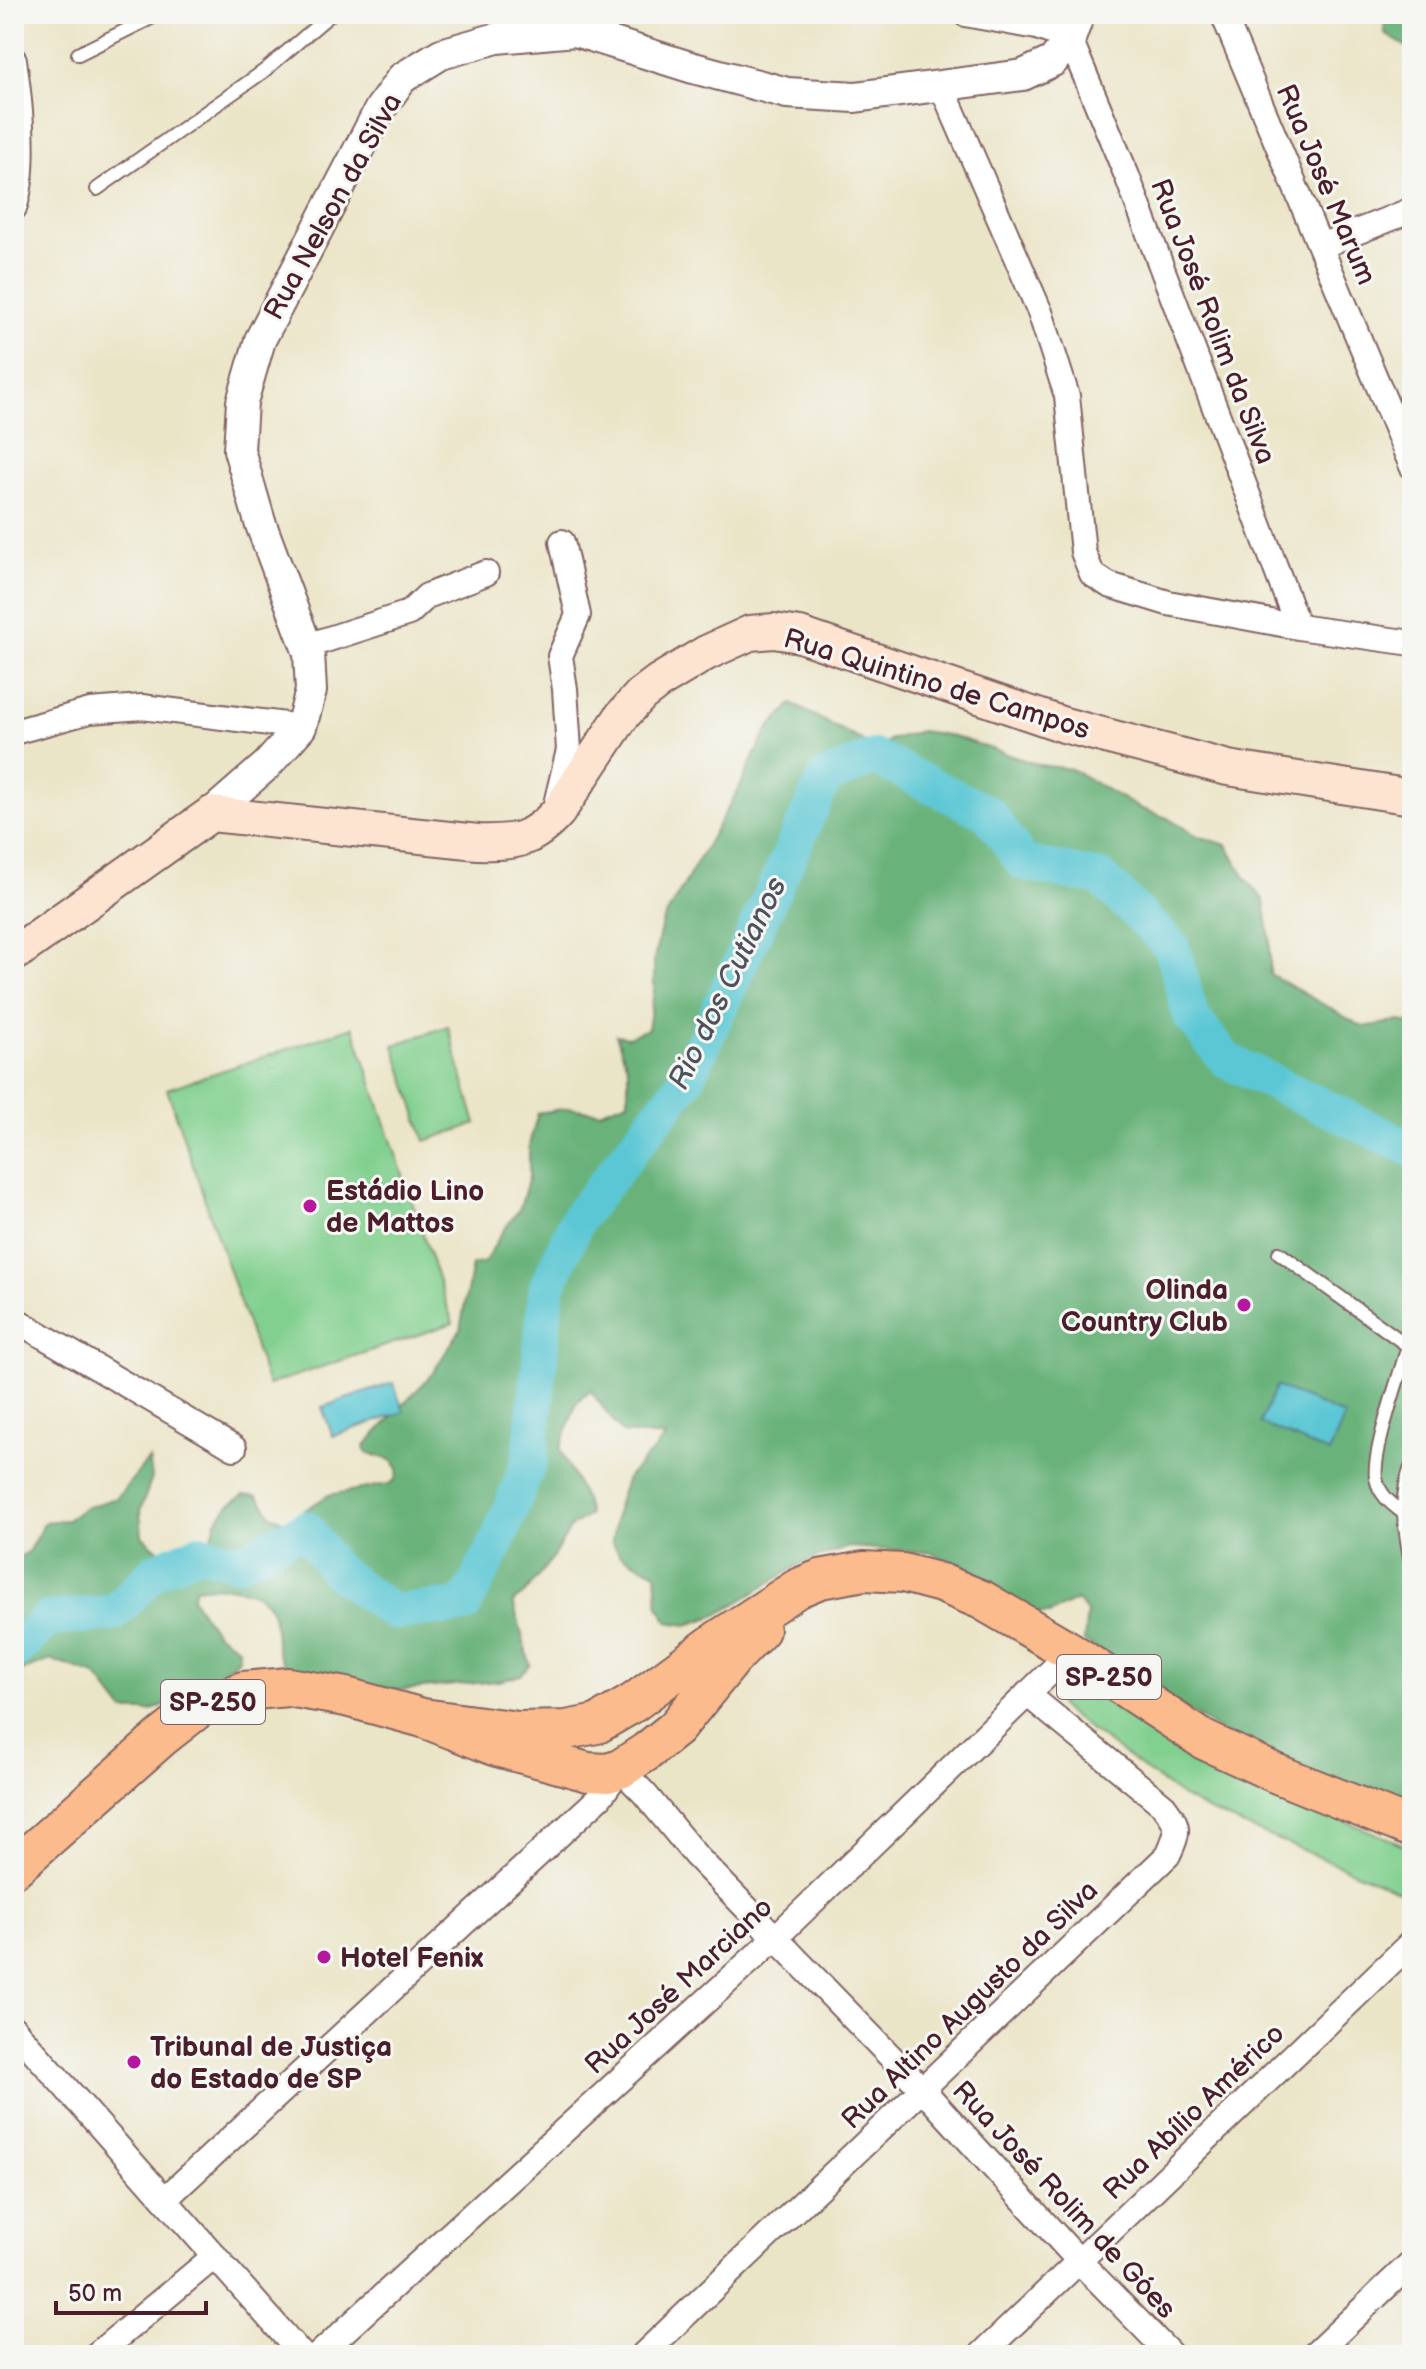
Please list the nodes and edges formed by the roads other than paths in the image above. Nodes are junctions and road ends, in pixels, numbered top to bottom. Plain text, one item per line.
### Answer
1 (159, 14) edge
2 (331, 14) edge
3 (965, 14) edge
4 (1223, 14) edge
5 (1038, 21) edge
6 (572, 22) edge
7 (1075, 26) edge
8 (78, 54) dead end
9 (14, 60) edge
10 (942, 87) junction
11 (97, 189) dead end
12 (14, 208) edge
13 (1412, 210) edge
14 (1321, 246) junction
15 (1412, 466) edge
16 (562, 542) dead end
17 (486, 573) dead end
18 (1298, 627) junction
19 (1412, 643) edge
20 (307, 646) junction
21 (301, 727) junction
22 (14, 732) edge
23 (1412, 797) edge
24 (211, 814) junction
25 (547, 823) junction
26 (14, 954) edge
27 (1279, 1253) dead end
28 (14, 1319) edge
29 (1410, 1346) edge
30 (234, 1448) dead end
31 (1412, 1465) edge
32 (1402, 1512) junction
33 (1411, 1556) edge
34 (1412, 1569) edge
35 (798, 1588) junction
36 (1071, 1652) junction
37 (1027, 1694) junction
38 (423, 1718) junction
39 (591, 1726) junction
40 (604, 1771) junction
41 (1412, 1828) edge
42 (31, 1843) edge
43 (14, 1868) edge
44 (774, 1939) junction
45 (1412, 1942) edge
46 (14, 2029) edge
47 (923, 2090) junction
48 (165, 2199) junction
49 (215, 2256) junction
50 (1080, 2262) junction
51 (1412, 2262) edge
52 (96, 2355) edge
53 (302, 2355) edge
54 (318, 2355) edge
55 (643, 2355) edge
56 (981, 2355) edge
57 (1171, 2355) edge
58 (1314, 2355) edge

1 - 8 lane
2 - 11 lane
3 - 5 street
4 - 14 street, Rua José Marum
5 - 7 street
6 - 10 street, Rua Nelson da Silva
6 - 20 street, Rua Nelson da Silva
7 - 10 street, Rua Nelson da Silva
7 - 18 street, Rua José Rolim da Silva
9 - 12 street
10 - 18 street
13 - 14 street
14 - 15 street, Rua José Marum
16 - 25 street
17 - 20 street
18 - 19 street
20 - 21 street, Rua Nelson da Silva
21 - 22 street
21 - 24 street, Rua Nelson da Silva
23 - 25 main road, Rua Quintino de Campos
24 - 25 main road, Rua Quintino de Campos
24 - 26 main road
27 - 29 lane
28 - 30 street
29 - 32 lane
31 - 32 lane
32 - 33 lane
33 - 34 lane
35 - 36 main road, SP-250
35 - 39 main road, SP-250
35 - 40 main road, SP-250
36 - 37 street, Rua José Marciano
36 - 41 main road, SP-250
37 - 44 street, Rua José Marciano
37 - 47 street, Rua Altino Augusto da Silva
38 - 39 main road, SP-250
38 - 40 main road, SP-250
38 - 42 main road, SP-250
39 - 40 main road
40 - 44 street, Rua José Rolim de Góes
40 - 48 street
42 - 43 main road, SP-250
44 - 47 street, Rua José Rolim de Góes
44 - 54 street, Rua José Marciano
45 - 50 street, Rua Abílio Américo
46 - 48 street
47 - 50 street, Rua José Rolim de Góes
47 - 55 street, Rua Altino Augusto da Silva
48 - 49 street
49 - 52 street
49 - 53 street
50 - 56 street, Rua Abílio Américo
50 - 57 street, Rua José Rolim de Góes
51 - 58 street

